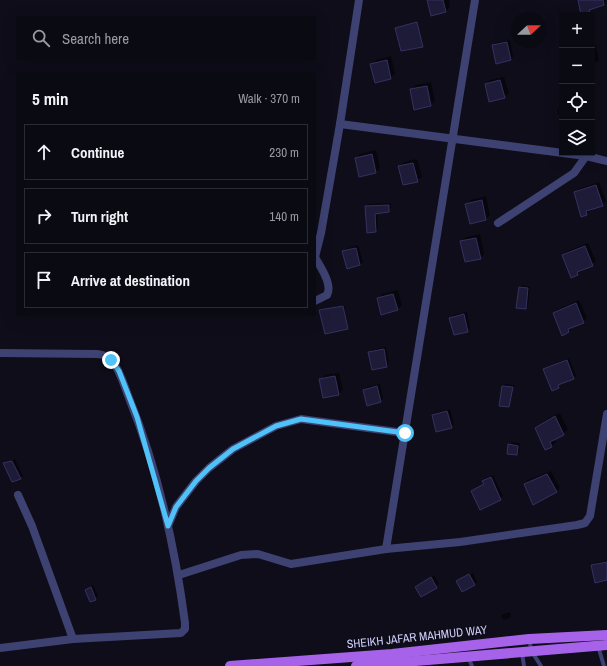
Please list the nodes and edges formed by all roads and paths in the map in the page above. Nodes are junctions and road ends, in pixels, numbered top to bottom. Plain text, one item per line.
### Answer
1 (359, 0) edge
2 (475, 0) edge
3 (340, 124) junction
4 (452, 139) junction
5 (559, 153) edge
6 (586, 156) joint
7 (607, 161) edge
8 (498, 223) dead end
9 (316, 253) edge
10 (316, 259) edge
11 (316, 301) edge
12 (0, 353) edge
13 (607, 414) edge
14 (405, 433) junction
15 (18, 496) dead end
16 (168, 526) junction
17 (386, 550) junction
18 (179, 574) junction
19 (607, 635) edge
20 (73, 639) junction
21 (529, 639) junction
22 (603, 646) edge
23 (0, 648) edge
24 (527, 652) junction
25 (468, 657) junction
26 (399, 664) edge
27 (230, 666) edge
28 (356, 666) edge
29 (472, 666) edge
30 (524, 666) edge
31 (541, 666) edge
32 (604, 666) edge

1 - 3 street
2 - 4 street
3 - 4 street
3 - 9 street
4 - 5 street
4 - 14 street
6 - 7 street
6 - 8 street
10 - 11 street
12 - 16 street
13 - 17 street
14 - 16 street
14 - 17 street
15 - 20 street
16 - 18 street
17 - 18 street
18 - 20 street
19 - 21 main road, SHEIKH JAFAR MAHMUD WAY
20 - 23 street
21 - 24 lane
21 - 27 main road, SHEIKH JAFAR MAHMUD WAY
22 - 24 main road, SHEIKH JAFAR MAHMUD WAY
22 - 32 lane
24 - 25 main road, SHEIKH JAFAR MAHMUD WAY
24 - 30 lane
24 - 31 lane
25 - 26 main road, SHEIKH JAFAR MAHMUD WAY
25 - 29 lane
26 - 28 main road, SHEIKH JAFAR MAHMUD WAY

